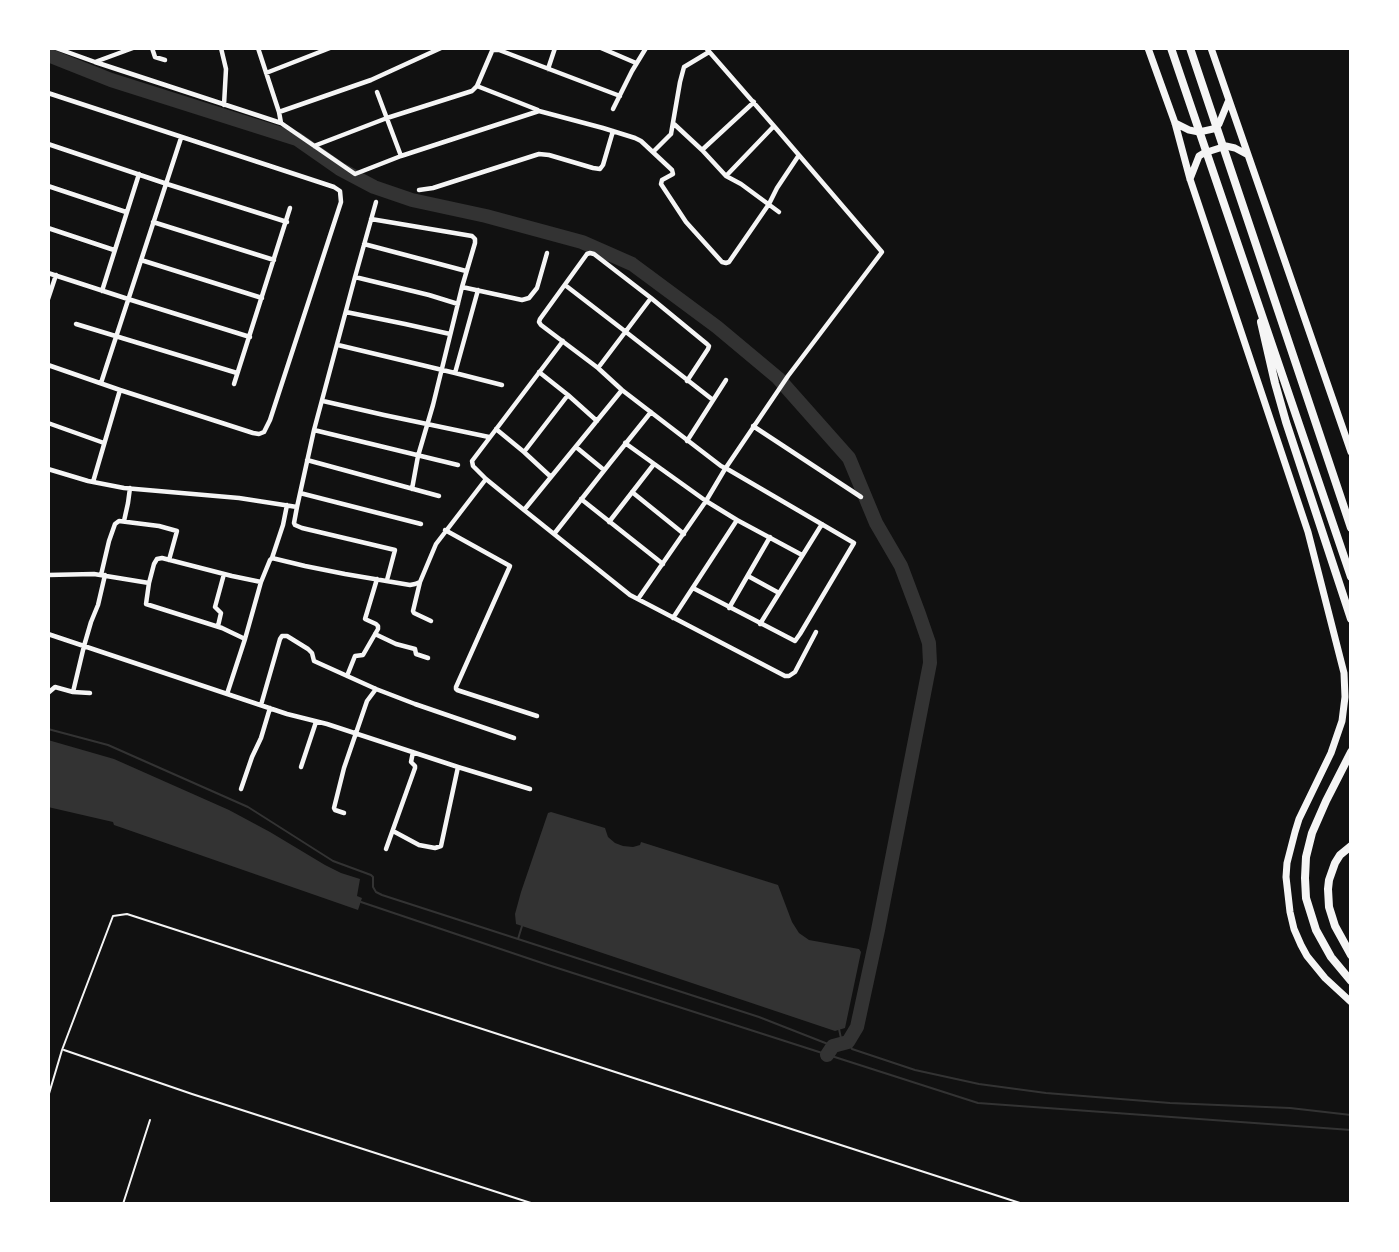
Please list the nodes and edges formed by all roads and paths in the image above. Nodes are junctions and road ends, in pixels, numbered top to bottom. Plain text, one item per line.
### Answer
1 (56, 48) edge
2 (70, 48) edge
3 (133, 48) edge
4 (152, 48) edge
5 (221, 48) edge
6 (258, 48) edge
7 (330, 48) edge
8 (555, 48) edge
9 (601, 48) edge
10 (646, 48) edge
11 (1148, 48) edge
12 (1171, 48) edge
13 (1190, 48) edge
14 (1211, 48) edge
15 (439, 49) edge
16 (708, 50) edge
17 (73, 55) junction
18 (165, 60) dead end
19 (94, 62) junction
20 (636, 63) junction
21 (548, 69) junction
22 (266, 73) junction
23 (477, 87) junction
24 (377, 92) dead end
25 (48, 93) edge
26 (620, 96) junction
27 (754, 102) junction
28 (1228, 102) junction
29 (224, 105) junction
30 (614, 110) dead end
31 (539, 111) junction
32 (279, 112) junction
33 (387, 118) junction
34 (281, 123) junction
35 (673, 123) junction
36 (1175, 123) junction
37 (774, 126) junction
38 (613, 131) junction
39 (181, 138) junction
40 (48, 144) edge
41 (314, 146) junction
42 (702, 150) junction
43 (653, 152) junction
44 (799, 155) junction
45 (1248, 155) junction
46 (401, 156) junction
47 (139, 174) junction
48 (726, 176) junction
49 (1190, 179) junction
50 (167, 184) junction
51 (48, 186) edge
52 (418, 190) dead end
53 (376, 202) dead end
54 (769, 204) junction
55 (290, 208) dead end
56 (126, 212) junction
57 (779, 212) dead end
58 (371, 219) junction
59 (153, 222) junction
60 (286, 222) junction
61 (48, 228) edge
62 (364, 244) junction
63 (114, 250) junction
64 (546, 253) dead end
65 (141, 260) junction
66 (274, 260) junction
67 (466, 272) junction
68 (48, 273) edge
69 (56, 275) junction
70 (355, 277) junction
71 (565, 285) junction
72 (462, 287) junction
73 (477, 290) junction
74 (102, 291) junction
75 (1255, 291) junction
76 (262, 298) junction
77 (651, 298) junction
78 (48, 299) edge
79 (128, 299) junction
80 (458, 304) junction
81 (346, 312) junction
82 (76, 324) dead end
83 (627, 332) junction
84 (450, 334) junction
85 (116, 336) junction
86 (250, 337) junction
87 (563, 341) junction
88 (338, 345) junction
89 (48, 365) edge
90 (598, 368) junction
91 (441, 370) junction
92 (539, 372) junction
93 (237, 373) junction
94 (455, 374) junction
95 (726, 380) dead end
96 (687, 381) junction
97 (101, 383) junction
98 (234, 384) dead end
99 (502, 386) dead end
100 (120, 390) junction
101 (622, 390) junction
102 (568, 395) junction
103 (713, 400) junction
104 (323, 401) junction
105 (651, 412) junction
106 (597, 421) junction
107 (48, 423) edge
108 (427, 424) junction
109 (753, 426) junction
110 (496, 429) junction
111 (314, 430) junction
112 (489, 437) junction
113 (687, 441) junction
114 (104, 443) junction
115 (626, 443) junction
116 (576, 447) junction
117 (524, 452) junction
118 (1351, 452) edge
119 (418, 456) junction
120 (307, 460) junction
121 (654, 464) junction
122 (458, 465) dead end
123 (49, 469) edge
124 (725, 469) junction
125 (604, 470) junction
126 (48, 477) edge
127 (551, 477) junction
128 (486, 479) junction
129 (93, 482) junction
130 (130, 488) junction
131 (412, 489) junction
132 (633, 492) junction
133 (300, 493) junction
134 (439, 496) dead end
135 (861, 496) dead end
136 (581, 499) junction
137 (706, 501) junction
138 (287, 505) junction
139 (297, 507) junction
140 (524, 510) junction
141 (737, 520) junction
142 (124, 521) junction
143 (609, 522) junction
144 (421, 524) dead end
145 (822, 524) junction
146 (1351, 528) edge
147 (445, 530) junction
148 (554, 534) junction
149 (684, 534) junction
150 (770, 537) junction
151 (802, 555) junction
152 (272, 558) junction
153 (169, 560) junction
154 (663, 564) junction
155 (224, 574) junction
156 (48, 575) edge
157 (103, 575) junction
158 (748, 576) junction
159 (1351, 577) edge
160 (377, 579) junction
161 (387, 580) junction
162 (261, 582) junction
163 (420, 582) junction
164 (149, 583) junction
165 (693, 588) junction
166 (779, 593) junction
167 (638, 600) junction
168 (729, 608) junction
169 (673, 618) junction
170 (1351, 619) edge
171 (431, 621) dead end
172 (760, 624) junction
173 (218, 626) junction
174 (816, 632) dead end
175 (375, 633) junction
176 (48, 634) edge
177 (245, 639) junction
178 (84, 646) junction
179 (428, 658) dead end
180 (347, 676) junction
181 (376, 688) junction
182 (73, 692) junction
183 (48, 693) edge
184 (90, 693) dead end
185 (227, 694) junction
186 (261, 705) junction
187 (270, 708) junction
188 (537, 716) dead end
189 (316, 722) junction
190 (355, 733) junction
191 (514, 738) dead end
192 (413, 752) junction
193 (1351, 752) edge
194 (301, 767) dead end
195 (458, 767) junction
196 (241, 789) dead end
197 (530, 789) dead end
198 (344, 813) dead end
199 (393, 831) junction
200 (1351, 846) edge
201 (386, 849) dead end
202 (1351, 955) edge
203 (1351, 981) edge
204 (1351, 1002) edge
205 (62, 1050) junction
206 (48, 1097) edge
207 (150, 1120) dead end
208 (123, 1204) edge
209 (534, 1204) edge
210 (1023, 1204) edge

1 - 17 street
2 - 17 street
3 - 19 street
4 - 18 street
5 - 29 street
6 - 22 street
7 - 22 street
8 - 21 street
9 - 20 street
10 - 20 street
11 - 36 highway
12 - 75 highway
13 - 146 highway
14 - 28 highway
15 - 32 street
16 - 27 street
16 - 35 street
17 - 19 street
19 - 29 street
20 - 26 street
21 - 23 street
21 - 26 street
22 - 32 street
23 - 31 street
23 - 33 street
24 - 33 street
25 - 39 street
26 - 30 street
27 - 37 street
27 - 42 street
28 - 36 highway
28 - 45 highway
29 - 34 street
31 - 38 street
31 - 46 street
32 - 34 street
33 - 41 street
33 - 46 street
34 - 41 street
35 - 42 street
35 - 43 street
36 - 49 highway
37 - 44 street
37 - 48 street
38 - 43 street
38 - 52 street
39 - 50 street
39 - 100 street
40 - 47 street
41 - 46 street
42 - 48 street
43 - 54 street
44 - 54 street
44 - 109 street
45 - 49 highway
45 - 118 highway
47 - 50 street
47 - 56 street
48 - 54 street
49 - 204 highway
50 - 59 street
50 - 60 street
51 - 56 street
53 - 58 street
54 - 57 street
55 - 60 street
56 - 63 street
58 - 62 street
58 - 67 street
59 - 65 street
59 - 66 street
60 - 66 street
61 - 63 street
62 - 67 street
62 - 70 street
63 - 74 street
64 - 73 street
65 - 76 street
65 - 79 street
66 - 76 street
67 - 72 street
68 - 69 street
69 - 74 street
69 - 78 street
70 - 80 street
70 - 81 street
71 - 77 street
71 - 83 street
71 - 87 street
72 - 73 street
72 - 80 street
73 - 94 street
74 - 79 street
75 - 159 highway
75 - 170 highway
76 - 86 street
77 - 83 street
77 - 96 street
79 - 85 street
79 - 86 street
80 - 84 street
81 - 84 street
81 - 88 street
82 - 85 street
83 - 90 street
83 - 96 street
84 - 91 street
85 - 93 street
85 - 97 street
86 - 93 street
87 - 90 street
87 - 92 street
88 - 91 street
88 - 104 street
89 - 97 street
90 - 101 street
91 - 94 street
91 - 108 street
92 - 102 street
92 - 110 street
93 - 98 street
94 - 99 street
95 - 103 street
96 - 103 street
97 - 100 street
100 - 114 street
101 - 105 street
101 - 106 street
102 - 106 street
102 - 117 street
103 - 113 street
104 - 108 street
104 - 111 street
105 - 113 street
105 - 115 street
106 - 116 street
107 - 114 street
108 - 112 street
108 - 119 street
109 - 124 street
109 - 135 street
110 - 112 street
110 - 117 street
111 - 119 street
111 - 120 street
112 - 128 street
113 - 124 street
114 - 129 street
115 - 121 street
115 - 125 street
116 - 125 street
116 - 127 street
117 - 127 street
119 - 122 street
119 - 131 street
120 - 131 street
120 - 133 street
121 - 132 street
121 - 137 street
123 - 126 street
123 - 129 street
124 - 137 street
124 - 145 street
125 - 136 street
127 - 140 street
128 - 140 street
128 - 147 street
129 - 130 street
130 - 138 street
130 - 142 street
131 - 134 street
132 - 143 street
132 - 149 street
133 - 139 street
133 - 144 street
136 - 143 street
136 - 148 street
137 - 141 street
137 - 149 street
138 - 139 street
138 - 152 street
139 - 161 street
140 - 148 street
141 - 150 street
141 - 165 street
142 - 153 street
142 - 157 street
143 - 154 street
145 - 151 street
145 - 172 street
147 - 163 street
147 - 188 street
148 - 167 street
149 - 154 street
150 - 151 street
150 - 158 street
151 - 166 street
152 - 160 street
152 - 162 street
153 - 155 street
153 - 164 street
154 - 167 street
155 - 162 street
155 - 173 street
156 - 157 street
157 - 164 street
157 - 178 street
158 - 166 street
158 - 168 street
160 - 161 street
160 - 175 street
161 - 163 street
162 - 177 street
163 - 171 street
164 - 173 street
165 - 168 street
165 - 169 street
166 - 172 street
167 - 169 street
168 - 172 street
169 - 174 street
173 - 177 street
175 - 179 street
175 - 180 street
176 - 178 street
177 - 185 street
178 - 182 street
178 - 185 street
180 - 181 street
180 - 186 street
181 - 190 street
181 - 191 street
182 - 183 street
182 - 184 street
185 - 186 street
186 - 187 street
187 - 189 street
187 - 196 street
189 - 190 street
189 - 194 street
190 - 192 street
190 - 198 street
192 - 195 street
192 - 199 street
193 - 203 highway
195 - 197 street
195 - 199 street
199 - 201 street
200 - 202 highway
205 - 206 lane
205 - 209 lane
205 - 210 lane
207 - 208 lane

